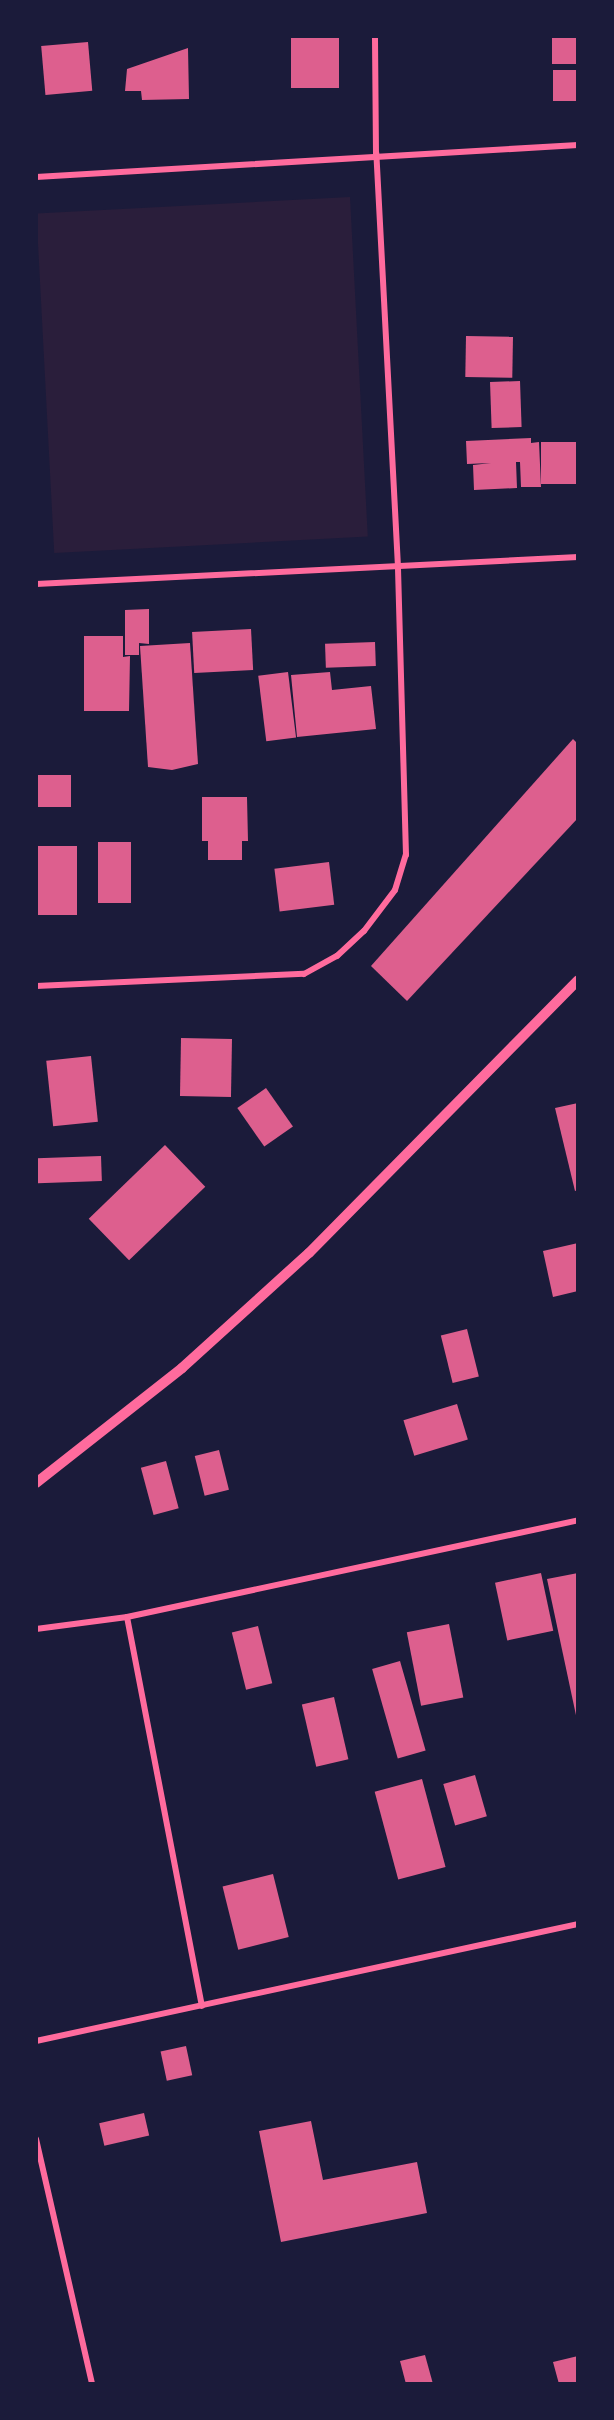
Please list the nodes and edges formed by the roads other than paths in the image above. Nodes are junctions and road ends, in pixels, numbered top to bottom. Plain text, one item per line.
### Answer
1 (375, 36) edge
2 (578, 145) edge
3 (376, 154) junction
4 (36, 177) edge
5 (578, 557) edge
6 (398, 567) junction
7 (36, 584) edge
8 (578, 980) edge
9 (36, 986) edge
10 (36, 1483) edge
11 (578, 1520) edge
12 (127, 1617) junction
13 (36, 1629) edge
14 (578, 1924) edge
15 (202, 2006) junction
16 (36, 2041) edge
17 (36, 2139) edge
18 (92, 2384) edge

1 - 3 street
2 - 3 street
3 - 4 street
3 - 6 street
5 - 6 street
6 - 7 street
6 - 9 street
8 - 10 street
11 - 12 street
12 - 13 street
12 - 15 street
14 - 15 street
15 - 16 street
17 - 18 street

